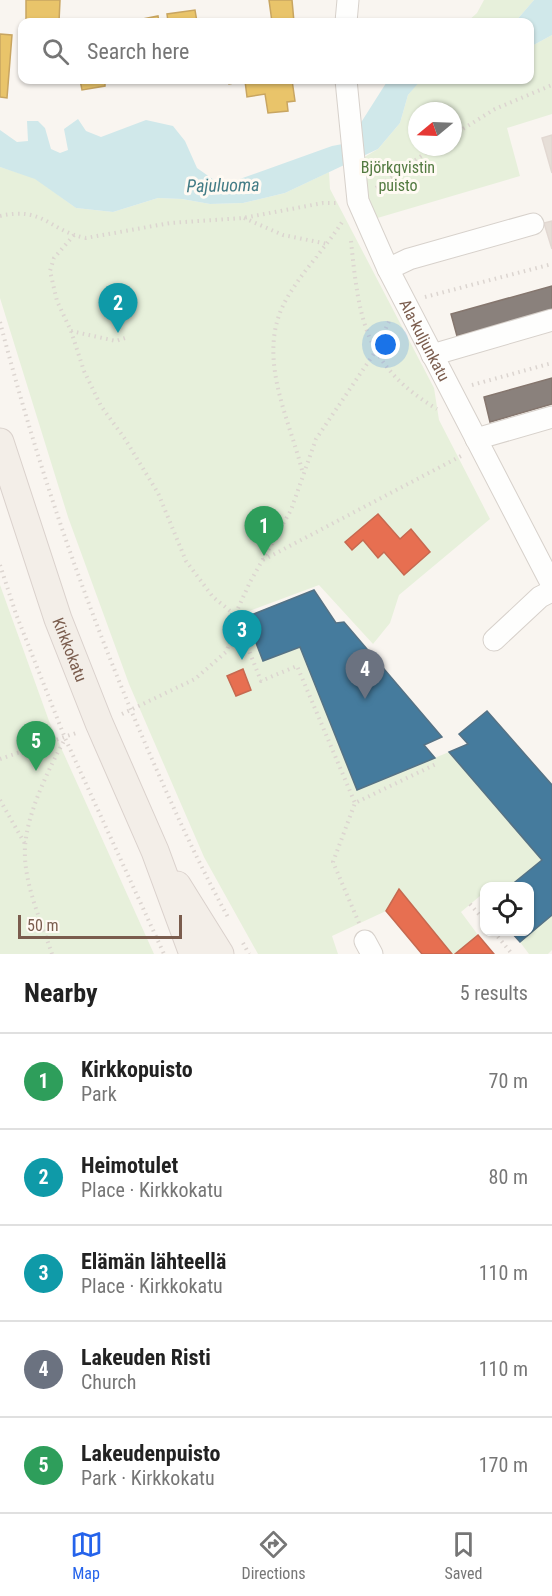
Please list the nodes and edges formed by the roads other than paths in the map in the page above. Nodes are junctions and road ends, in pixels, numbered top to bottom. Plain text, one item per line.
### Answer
1 (348, 0) edge
2 (346, 18) edge
3 (346, 84) edge
4 (533, 224) dead end
5 (388, 269) junction
6 (552, 320) edge
7 (432, 355) junction
8 (552, 417) edge
9 (0, 442) edge
10 (466, 446) junction
11 (552, 585) edge
12 (552, 591) edge
13 (494, 640) dead end
14 (155, 851) junction
15 (193, 954) edge
16 (220, 954) edge

1 - 2 street
3 - 5 street, Ala-kuljunkatu
4 - 5 street
5 - 7 street, Ala-kuljunkatu
6 - 7 street
7 - 10 street, Ala-kuljunkatu
8 - 10 street
9 - 14 main road, Kirkkokatu
10 - 11 street, Ala-kuljunkatu
12 - 13 street
14 - 15 main road, Kirkkokatu
14 - 16 main road, Kirkkokatu

